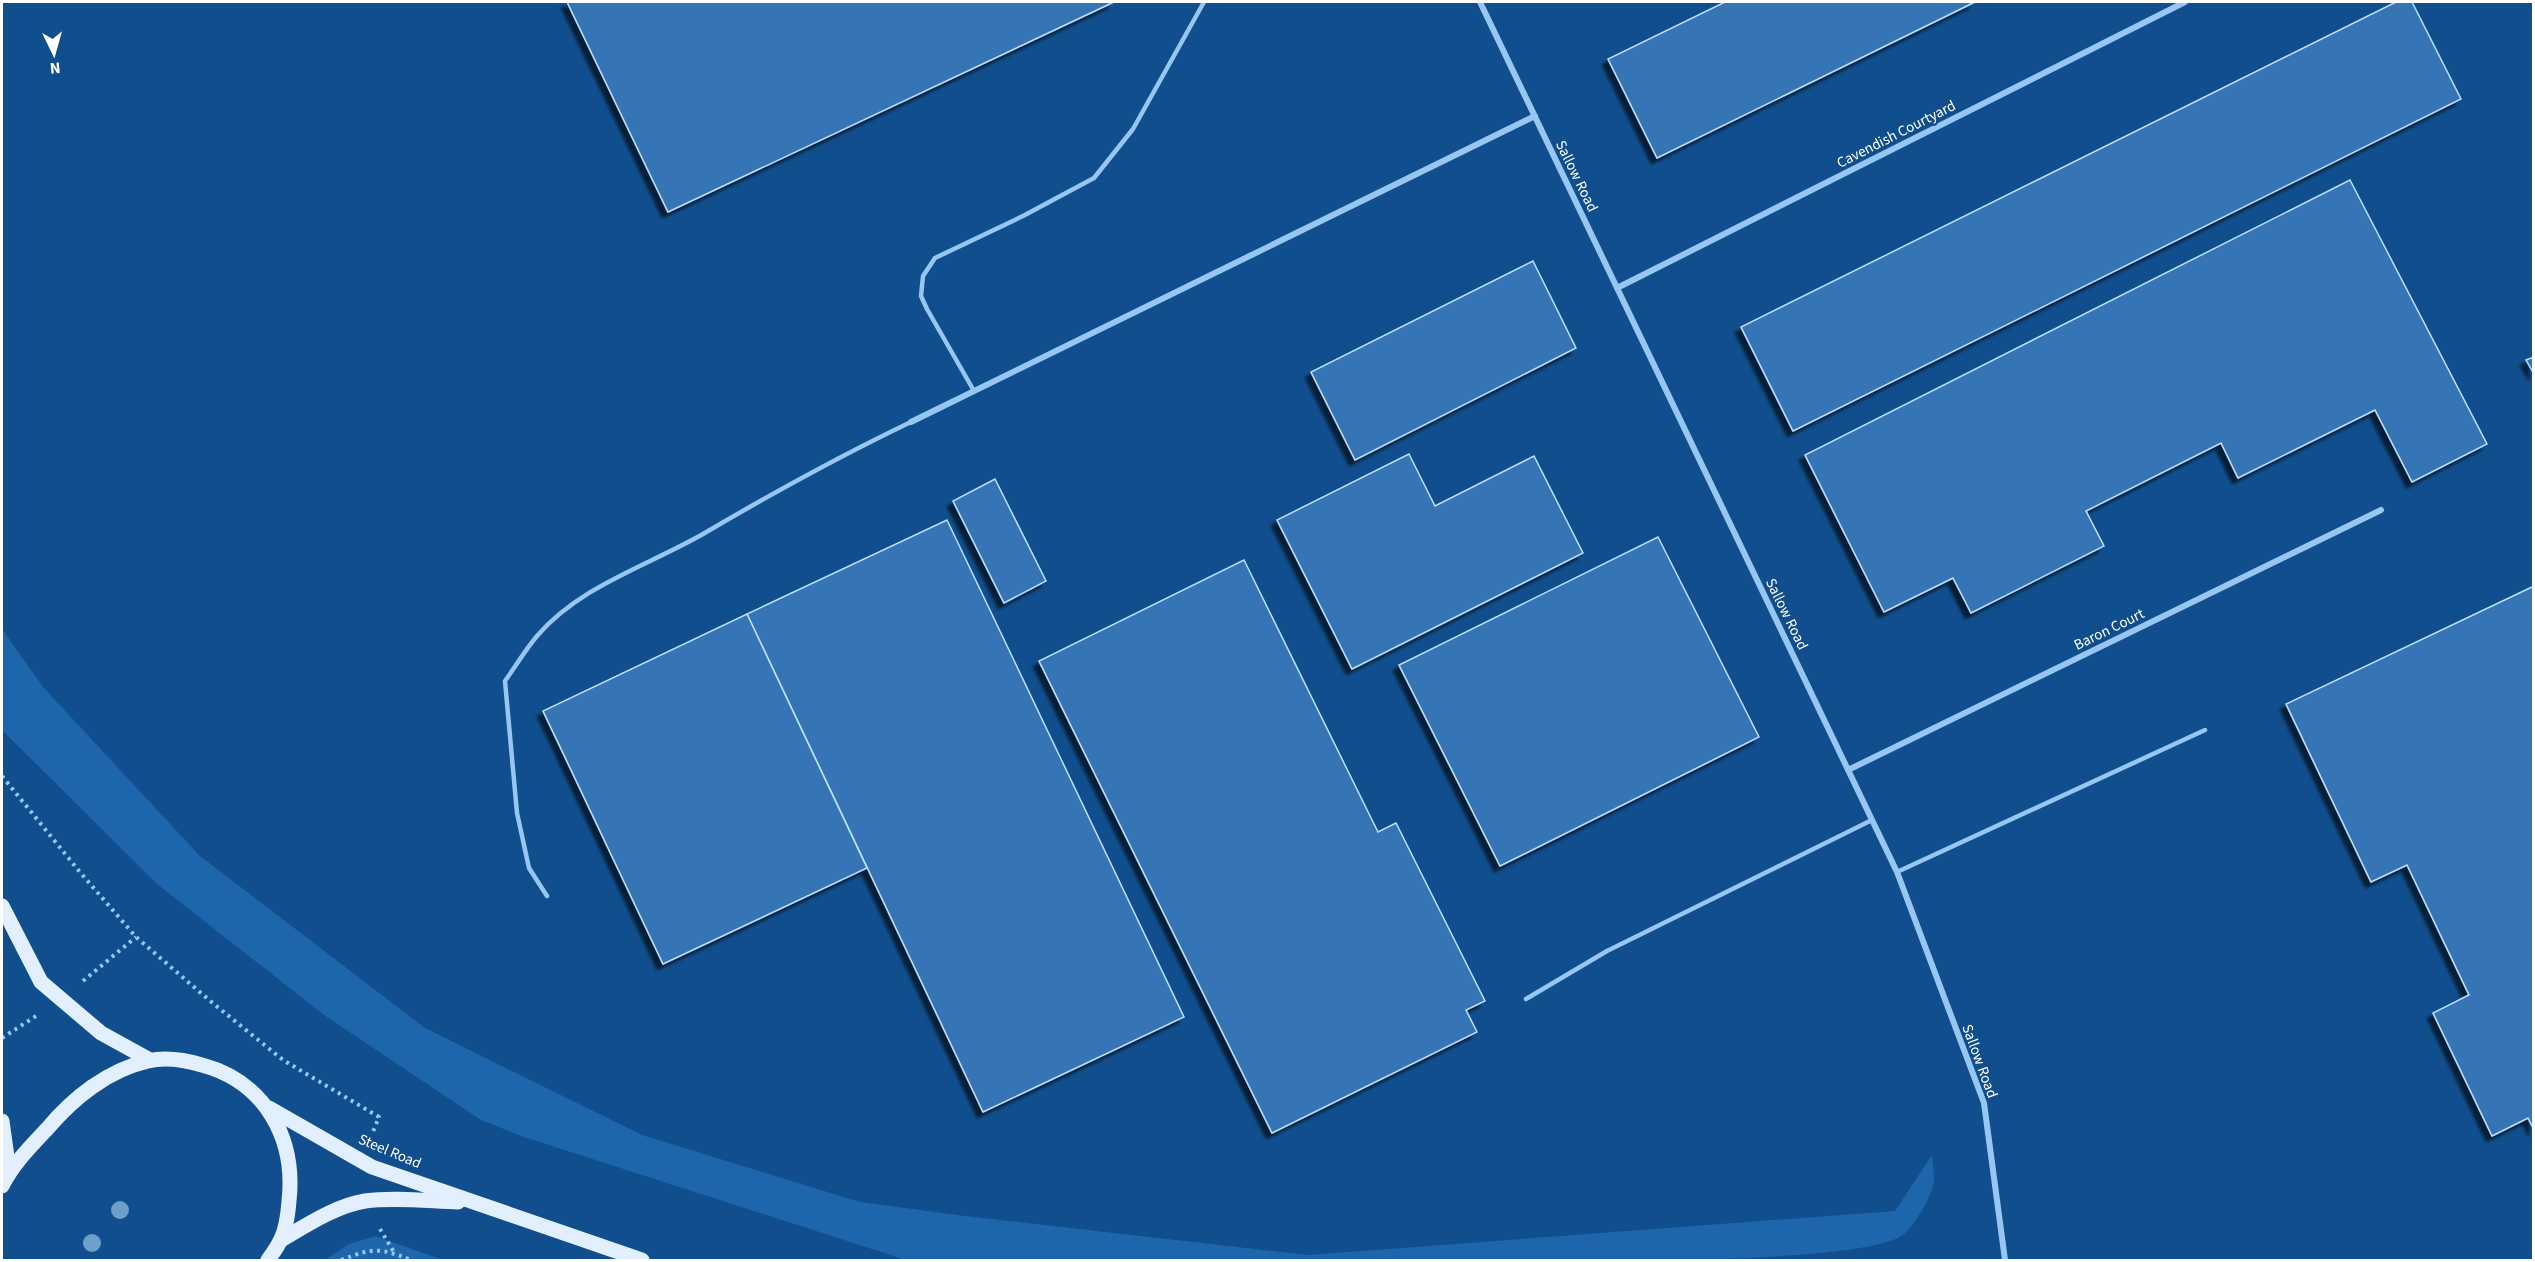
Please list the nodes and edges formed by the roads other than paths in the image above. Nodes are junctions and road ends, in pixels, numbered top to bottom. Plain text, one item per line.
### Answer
1 (1204, 2) edge
2 (1480, 2) edge
3 (2185, 2) edge
4 (1535, 116) junction
5 (1617, 288) junction
6 (974, 391) junction
7 (911, 422) joint
8 (2381, 510) dead end
9 (2205, 730) dead end
10 (1848, 770) junction
11 (1872, 820) junction
12 (1897, 872) junction
13 (547, 896) dead end
14 (2, 906) edge
15 (1526, 999) dead end
16 (150, 1060) junction
17 (266, 1106) junction
18 (2, 1121) edge
19 (9, 1171) junction
20 (2, 1186) edge
21 (473, 1203) junction
22 (281, 1240) junction
23 (267, 1260) edge
24 (642, 1260) edge
25 (2005, 1260) edge

1 - 6 lane
2 - 4 street, Sallow Road
3 - 5 street, Cavendish Courtyard
4 - 5 street, Sallow Road
4 - 6 street
5 - 10 street, Sallow Road
6 - 7 street
7 - 13 lane
8 - 10 street, Baron Court
9 - 12 lane
10 - 11 street, Sallow Road
11 - 12 street, Sallow Road
11 - 15 lane
12 - 25 street, Sallow Road
14 - 16 main road
16 - 17 main road
16 - 19 main road
17 - 21 main road, Steel Road
17 - 22 main road
18 - 19 main road
19 - 20 main road
21 - 22 main road, Steel Road
21 - 24 main road, Steel Road
22 - 23 main road

